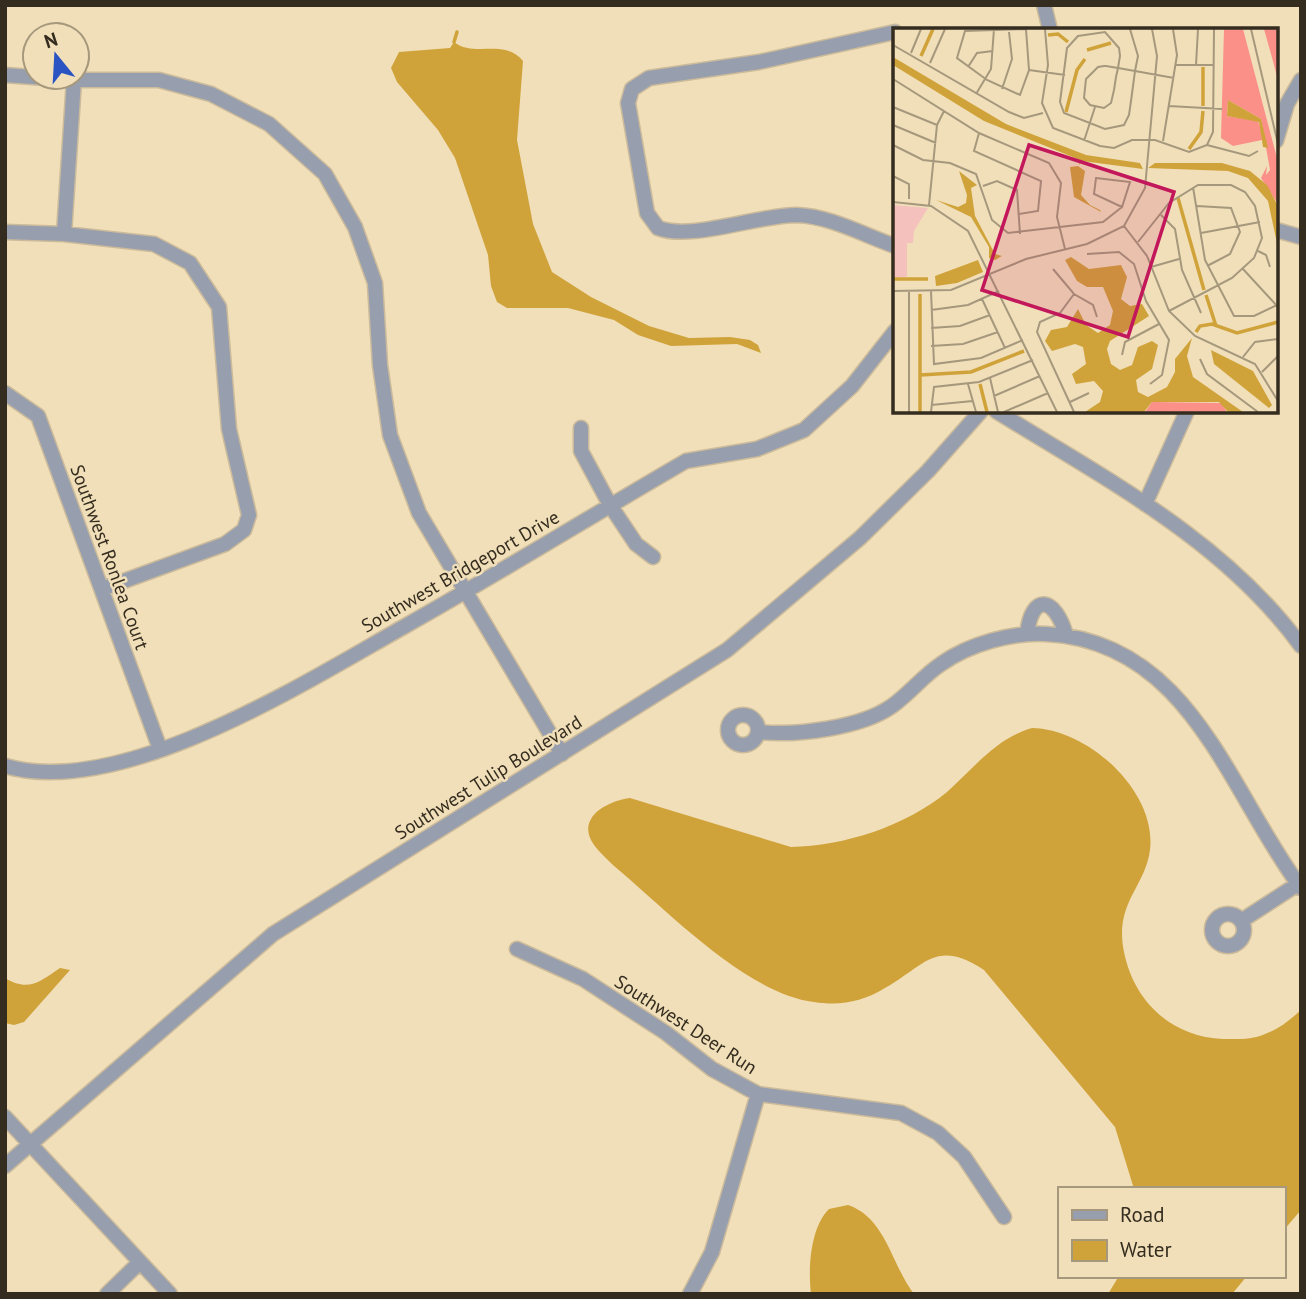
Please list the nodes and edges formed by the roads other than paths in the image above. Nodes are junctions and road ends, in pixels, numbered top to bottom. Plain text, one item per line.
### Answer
1 (1044, 5) edge
2 (1050, 28) edge
3 (893, 32) edge
4 (91, 80) edge
5 (1301, 80) edge
6 (73, 91) edge
7 (1278, 134) edge
8 (1278, 231) edge
9 (5, 232) edge
10 (64, 234) junction
11 (1301, 237) edge
12 (893, 245) edge
13 (893, 334) edge
14 (5, 393) edge
15 (979, 413) edge
16 (999, 413) edge
17 (1186, 413) edge
18 (580, 428) dead end
19 (1145, 504) junction
20 (610, 505) junction
21 (653, 557) dead end
22 (102, 589) junction
23 (466, 591) junction
24 (1027, 634) junction
25 (1066, 635) junction
26 (1301, 646) edge
27 (758, 733) dead end
28 (160, 749) junction
29 (562, 754) junction
30 (5, 766) edge
31 (1299, 886) edge
32 (1241, 920) dead end
33 (517, 949) dead end
34 (758, 1094) junction
35 (5, 1117) edge
36 (29, 1143) junction
37 (5, 1166) edge
38 (1004, 1217) dead end
39 (140, 1262) junction
40 (696, 1292) edge
41 (107, 1294) edge
42 (170, 1294) edge

1 - 2 street
3 - 12 street
4 - 23 street
5 - 7 street
6 - 10 street
8 - 11 street
9 - 10 street
10 - 22 street
13 - 20 street, Southwest Bridgeport Drive
14 - 22 street, Southwest Ronlea Court
15 - 29 street, Southwest Tulip Boulevard
16 - 19 street
17 - 19 street
18 - 20 street
19 - 26 street
20 - 21 street
20 - 23 street, Southwest Bridgeport Drive
22 - 28 street, Southwest Ronlea Court
23 - 28 street, Southwest Bridgeport Drive
23 - 29 street
24 - 25 street
24 - 25 street
24 - 27 street
25 - 31 street
28 - 30 street, Southwest Bridgeport Drive
29 - 36 street, Southwest Tulip Boulevard
31 - 32 street
33 - 34 street, Southwest Deer Run
34 - 38 street, Southwest Deer Run
34 - 40 street
35 - 36 street
36 - 37 street, Southwest Tulip Boulevard
36 - 39 street
39 - 41 street
39 - 42 street

